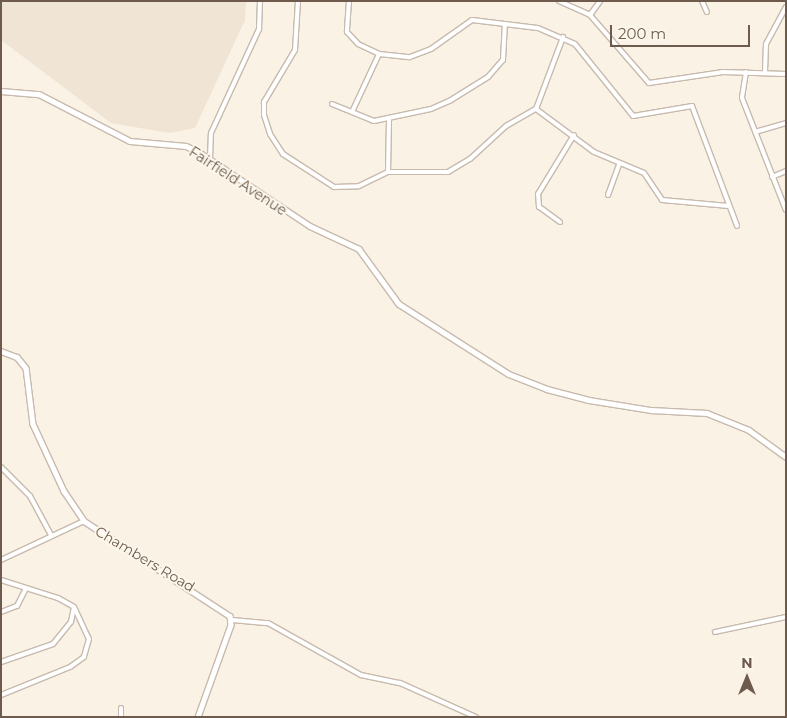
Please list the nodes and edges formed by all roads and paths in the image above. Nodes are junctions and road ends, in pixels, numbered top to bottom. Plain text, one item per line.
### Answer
1 (260, 1) edge
2 (298, 1) edge
3 (349, 1) edge
4 (560, 1) edge
5 (600, 1) edge
6 (702, 1) edge
7 (786, 7) edge
8 (707, 12) dead end
9 (590, 15) junction
10 (505, 25) junction
11 (563, 38) junction
12 (379, 54) junction
13 (746, 72) junction
14 (765, 72) junction
15 (786, 74) edge
16 (1, 91) edge
17 (332, 104) dead end
18 (536, 109) junction
19 (352, 112) junction
20 (389, 120) junction
21 (786, 123) edge
22 (755, 132) junction
23 (574, 135) junction
24 (210, 159) junction
25 (619, 165) junction
26 (786, 171) edge
27 (388, 172) junction
28 (772, 176) junction
29 (608, 195) dead end
30 (729, 206) junction
31 (786, 210) edge
32 (560, 222) dead end
33 (737, 226) dead end
34 (1, 351) edge
35 (786, 457) edge
36 (1, 468) edge
37 (6, 472) junction
38 (1, 476) edge
39 (84, 521) junction
40 (51, 535) junction
41 (1, 560) edge
42 (1, 580) edge
43 (26, 588) junction
44 (74, 607) junction
45 (1, 612) edge
46 (786, 617) edge
47 (232, 620) junction
48 (715, 632) dead end
49 (1, 662) edge
50 (1, 696) edge
51 (121, 708) dead end
52 (121, 717) edge
53 (198, 717) edge
54 (476, 717) edge

1 - 24 street
2 - 27 street
3 - 12 street
4 - 9 street
5 - 9 street
6 - 8 street
7 - 14 street
9 - 13 street
10 - 11 street
10 - 12 street
10 - 20 street
11 - 18 street
11 - 30 street
12 - 19 street
13 - 14 street
13 - 22 street
14 - 15 street
16 - 24 street, Fairfield Avenue
17 - 19 street
18 - 23 street
18 - 27 street
19 - 20 street
20 - 27 street
21 - 22 street
22 - 28 street
23 - 25 street
23 - 32 street
24 - 35 street, Fairfield Avenue
25 - 29 street
25 - 30 street
26 - 28 street
28 - 31 street
30 - 33 street
34 - 39 street, Chambers Road
36 - 37 street
37 - 38 street
37 - 40 street
39 - 40 street
39 - 47 street, Chambers Road
40 - 41 street
42 - 43 street
43 - 44 street
43 - 45 street
44 - 49 street
44 - 50 street
46 - 48 street
47 - 53 street
47 - 54 street
51 - 52 street

